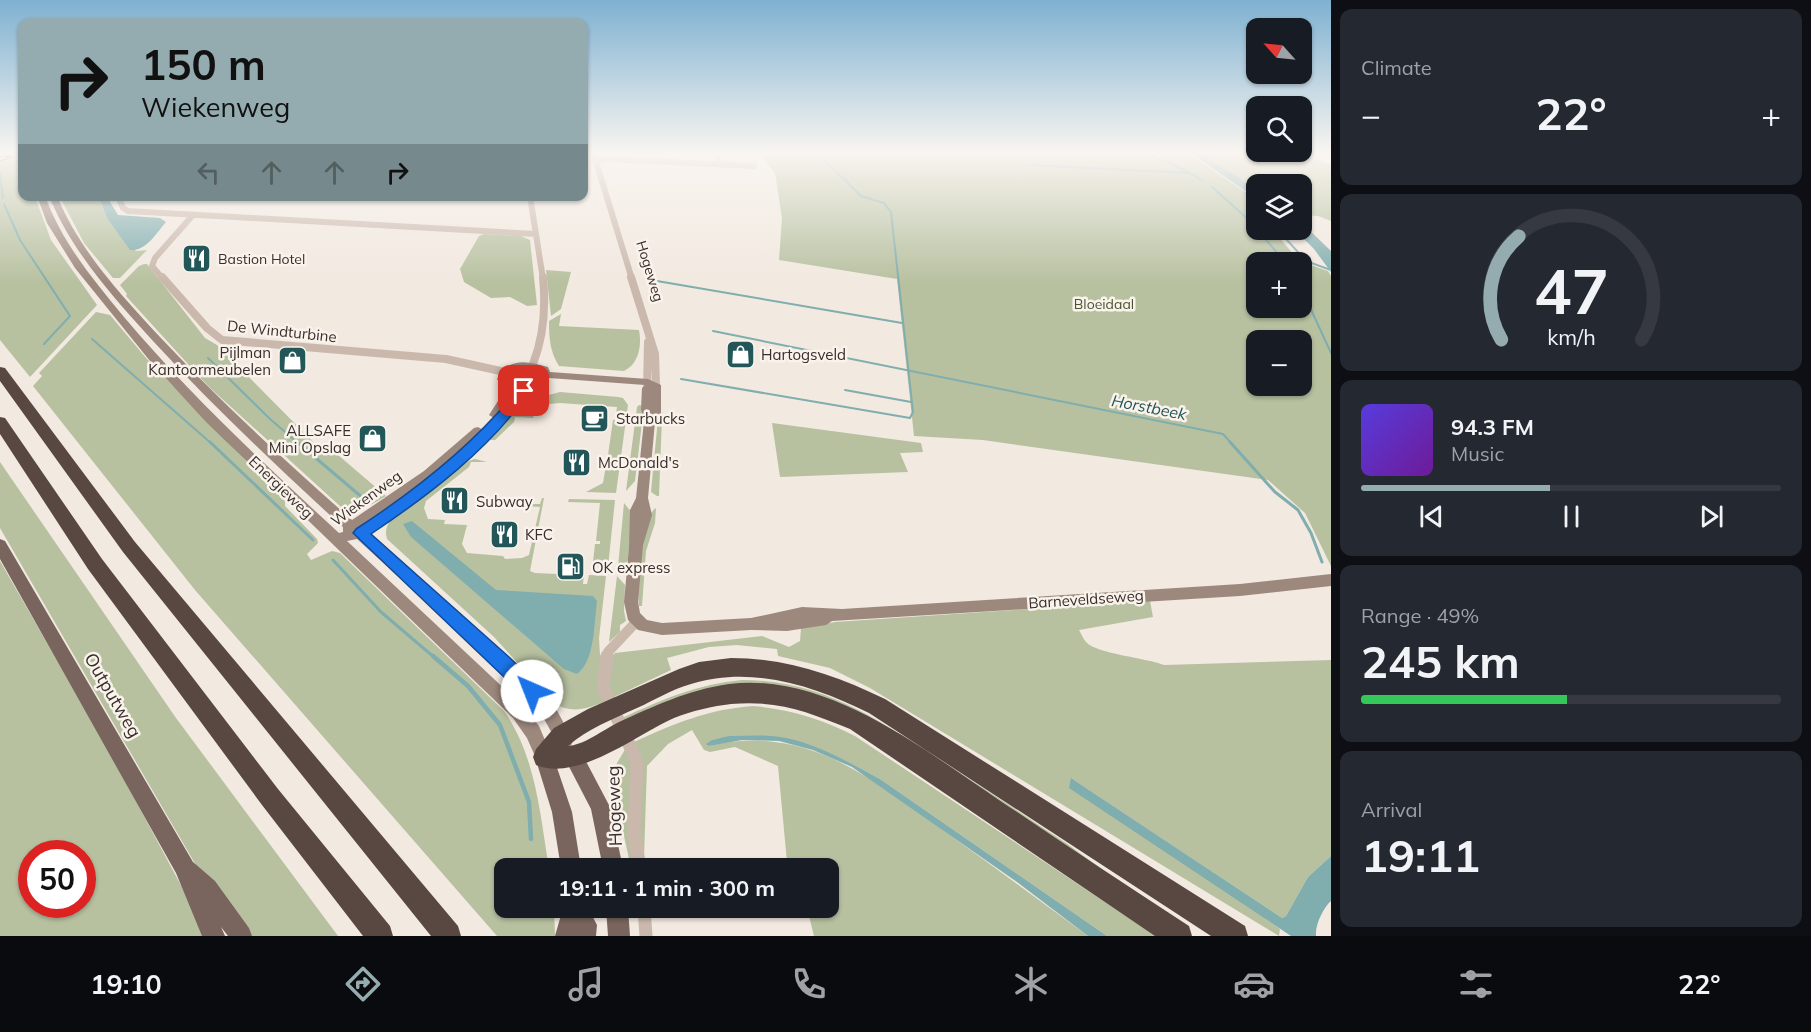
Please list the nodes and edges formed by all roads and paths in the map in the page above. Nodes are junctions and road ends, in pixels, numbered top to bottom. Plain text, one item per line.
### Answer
1 (607, 196) edge
2 (43, 201) edge
3 (56, 201) edge
4 (120, 201) edge
5 (531, 201) edge
6 (193, 215) junction
7 (536, 234) junction
8 (115, 302) junction
9 (533, 364) junction
10 (0, 371) edge
11 (505, 372) junction
12 (545, 378) junction
13 (650, 385) junction
14 (517, 390) junction
15 (0, 422) edge
16 (356, 529) junction
17 (336, 539) junction
18 (0, 545) edge
19 (1331, 580) edge
20 (637, 621) junction
21 (618, 720) junction
22 (563, 735) junction
23 (544, 757) junction
24 (573, 757) junction
25 (570, 858) edge
26 (611, 858) edge
27 (638, 858) edge
28 (185, 868) junction
29 (572, 918) edge
30 (581, 918) edge
31 (618, 918) edge
32 (645, 918) edge
33 (214, 936) edge
34 (241, 936) edge
35 (380, 936) edge
36 (448, 936) edge
37 (566, 936) edge
38 (585, 936) edge
39 (619, 936) edge
40 (646, 936) edge
41 (1179, 936) edge
42 (1235, 936) edge

1 - 13 street, Hogeweg
2 - 8 main road, Energieweg
3 - 8 main road, Energieweg
4 - 6 street
5 - 7 street
6 - 7 street
6 - 11 street, De Windturbine
7 - 9 street
8 - 16 main road, Energieweg
8 - 17 main road, Energieweg
9 - 11 main road
9 - 12 main road
10 - 36 highway
11 - 14 main road
12 - 13 main road
12 - 14 main road
13 - 20 main road, Hogeweg
14 - 16 main road, Wiekenweg
15 - 35 highway
16 - 17 main road, Wiekenweg
16 - 22 main road, Energieweg
17 - 23 main road, Energieweg
18 - 28 main road, Outputweg
19 - 20 main road, Barneveldseweg
20 - 21 street, Hogeweg
21 - 22 highway
21 - 24 highway
21 - 27 street, Hogeweg
21 - 41 highway
21 - 42 highway
22 - 23 highway
22 - 24 main road, Hogeweg
23 - 24 highway
23 - 25 main road
24 - 26 main road, Hogeweg
28 - 33 main road, Outputweg
28 - 34 main road, Outputweg
29 - 37 main road
30 - 38 main road
31 - 39 main road
32 - 40 street

